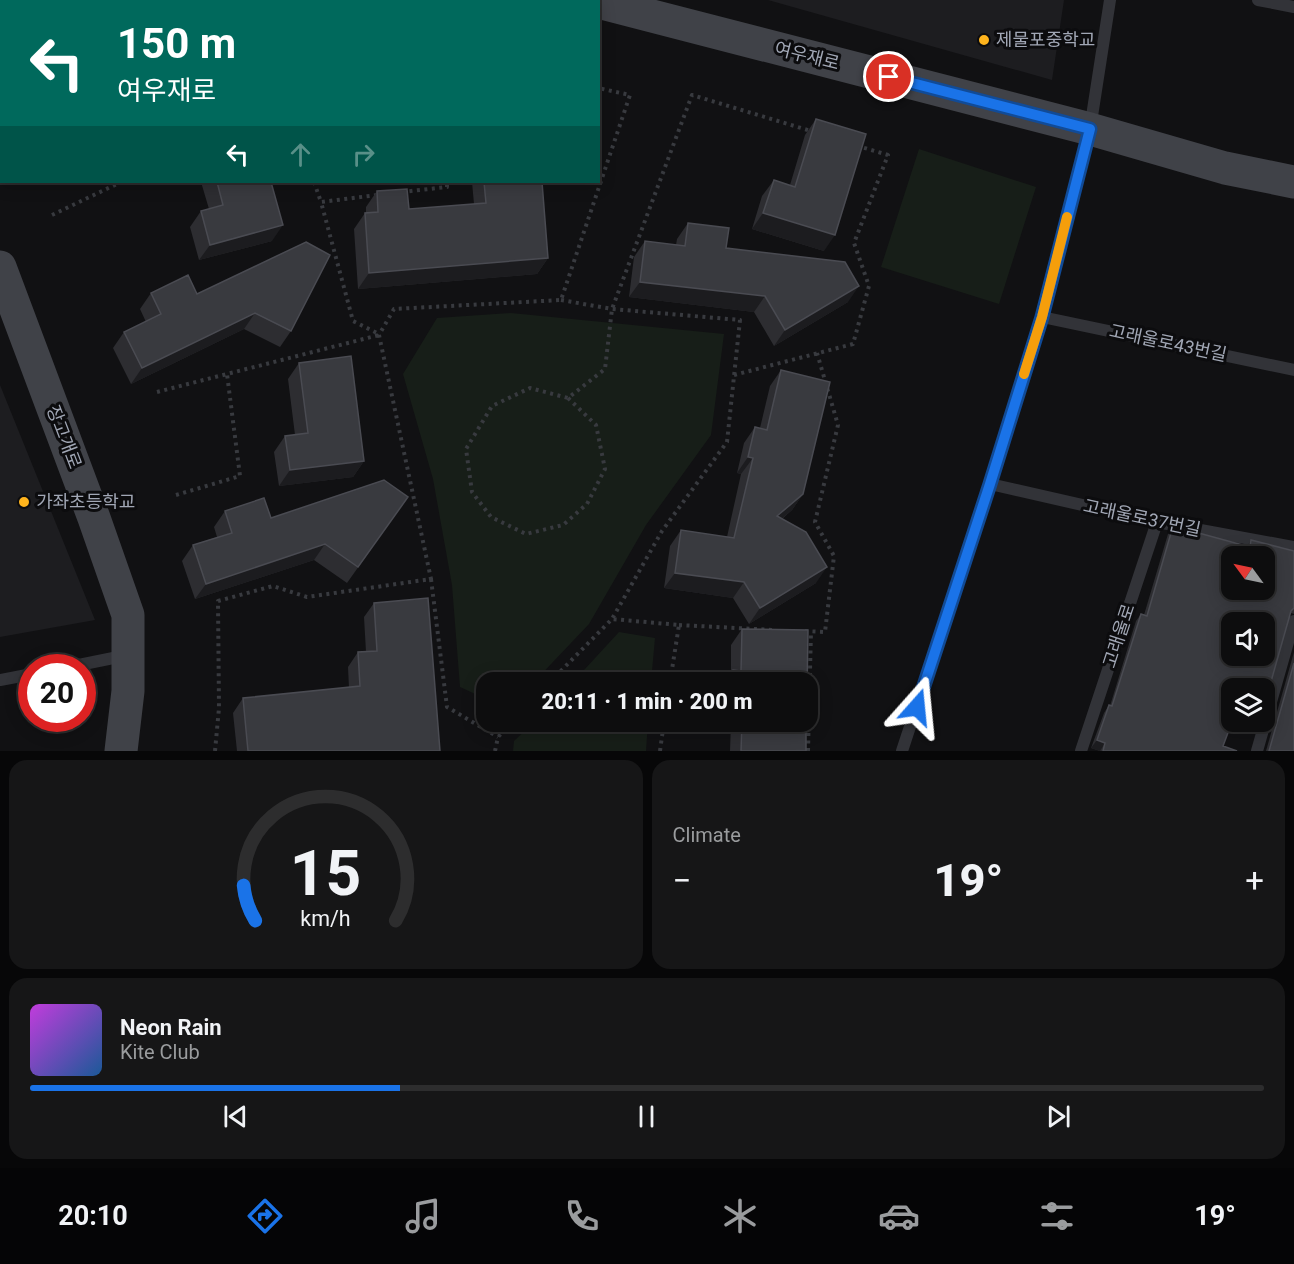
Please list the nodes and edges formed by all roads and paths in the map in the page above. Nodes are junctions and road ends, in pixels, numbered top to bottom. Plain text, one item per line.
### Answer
1 (1110, 0) edge
2 (1258, 0) edge
3 (600, 3) edge
4 (1294, 7) edge
5 (600, 88) edge
6 (1090, 129) junction
7 (812, 131) edge
8 (855, 145) edge
9 (1294, 182) edge
10 (119, 183) edge
11 (314, 183) edge
12 (447, 183) edge
13 (401, 192) edge
14 (378, 195) edge
15 (321, 202) junction
16 (52, 215) dead end
17 (0, 267) edge
18 (561, 300) junction
19 (612, 309) junction
20 (1042, 317) junction
21 (380, 335) junction
22 (817, 353) junction
23 (1294, 370) edge
24 (227, 374) junction
25 (735, 375) junction
26 (157, 392) edge
27 (568, 398) junction
28 (990, 484) junction
29 (176, 495) dead end
30 (1157, 522) junction
31 (1294, 547) edge
32 (431, 579) junction
33 (612, 619) junction
34 (1294, 621) edge
35 (679, 625) junction
36 (778, 630) edge
37 (800, 631) edge
38 (811, 631) junction
39 (129, 655) junction
40 (96, 662) edge
41 (560, 672) edge
42 (672, 672) edge
43 (18, 677) edge
44 (0, 680) edge
45 (502, 732) edge
46 (663, 732) edge
47 (498, 736) junction
48 (122, 751) edge
49 (215, 751) edge
50 (495, 751) edge
51 (660, 751) edge
52 (808, 751) edge
53 (902, 751) edge
54 (1082, 751) edge
55 (1257, 751) edge

1 - 6 lane
2 - 4 lane
3 - 6 street, 여우재로
5 - 18 path
6 - 9 street, 여우재로
6 - 20 lane
7 - 19 path
8 - 22 path
10 - 16 path
11 - 15 path
12 - 13 path
14 - 15 path
15 - 21 path
17 - 39 street, 장고개로
18 - 19 path
18 - 21 path
19 - 25 path
19 - 27 path
20 - 23 lane, 고래울로43번길
20 - 28 lane
21 - 24 path
21 - 32 path
22 - 25 path
22 - 38 path
24 - 26 path
24 - 29 path
25 - 33 path
27 - 27 path
28 - 30 lane, 고래울로37번길
28 - 53 lane
30 - 31 lane, 고래울로37번길
30 - 54 lane, 고래울로
32 - 47 path
32 - 49 path
33 - 35 path
33 - 41 path
34 - 55 lane
35 - 36 path
35 - 42 path
37 - 38 path
38 - 52 path
39 - 40 lane
39 - 48 street, 장고개로
43 - 44 lane
45 - 47 path
46 - 51 path
47 - 50 path

